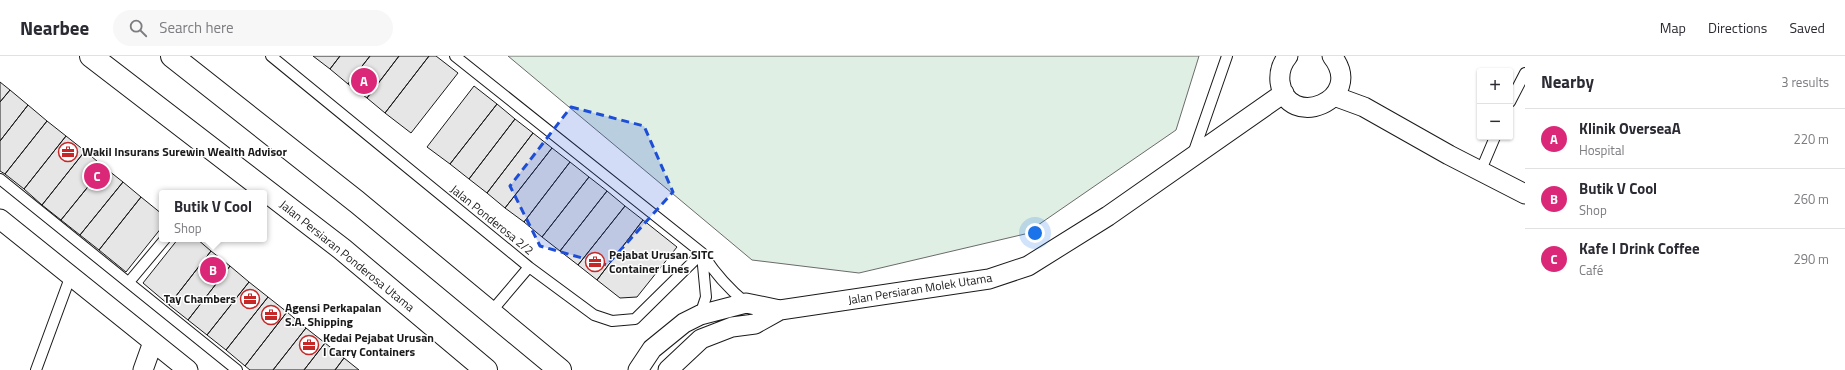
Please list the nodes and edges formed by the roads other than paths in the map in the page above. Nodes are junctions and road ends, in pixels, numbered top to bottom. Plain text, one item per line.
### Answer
1 (91, 56) edge
2 (172, 56) edge
3 (271, 56) edge
4 (455, 56) edge
5 (1227, 56) edge
6 (1288, 56) edge
7 (1332, 56) edge
8 (1525, 73) edge
9 (1284, 93) junction
10 (1334, 96) junction
11 (1513, 96) edge
12 (1494, 140) edge
13 (1193, 156) junction
14 (1481, 170) junction
15 (0, 179) edge
16 (265, 190) edge
17 (267, 191) edge
18 (1525, 194) edge
19 (0, 219) edge
20 (162, 242) edge
21 (702, 253) junction
22 (529, 267) junction
23 (71, 275) junction
24 (129, 282) junction
25 (746, 303) junction
26 (780, 310) junction
27 (490, 313) junction
28 (700, 316) junction
29 (153, 342) junction
30 (36, 370) edge
31 (143, 370) edge
32 (188, 370) edge
33 (237, 370) edge
34 (486, 370) edge
35 (560, 370) edge
36 (638, 370) edge
37 (668, 370) edge

1 - 16 main road, Jalan Persiaran Ponderosa Utama
2 - 27 main road
3 - 22 lane, Jalan Ponderosa 2/2
4 - 21 lane
5 - 13 lane
6 - 9 street
7 - 10 street
8 - 11 lane
9 - 10 street
9 - 13 street, Jalan Persiaran Molek Utama
10 - 14 street
12 - 14 lane
13 - 26 street, Jalan Persiaran Molek Utama
14 - 18 street
15 - 24 lane
17 - 34 main road, Jalan Persiaran Ponderosa Utama
19 - 23 street
20 - 24 lane
21 - 22 lane, Jalan Ponderosa 2/2
21 - 25 lane
21 - 28 lane
22 - 27 lane
23 - 29 street
23 - 30 lane
24 - 33 lane
25 - 26 street, Jalan Persiaran Molek Utama
25 - 28 street, Jalan Persiaran Molek Utama
26 - 37 street, Jalan Persiaran Molek Utama
27 - 35 main road
28 - 36 street, Jalan Persiaran Molek Utama
29 - 31 street
29 - 32 street

